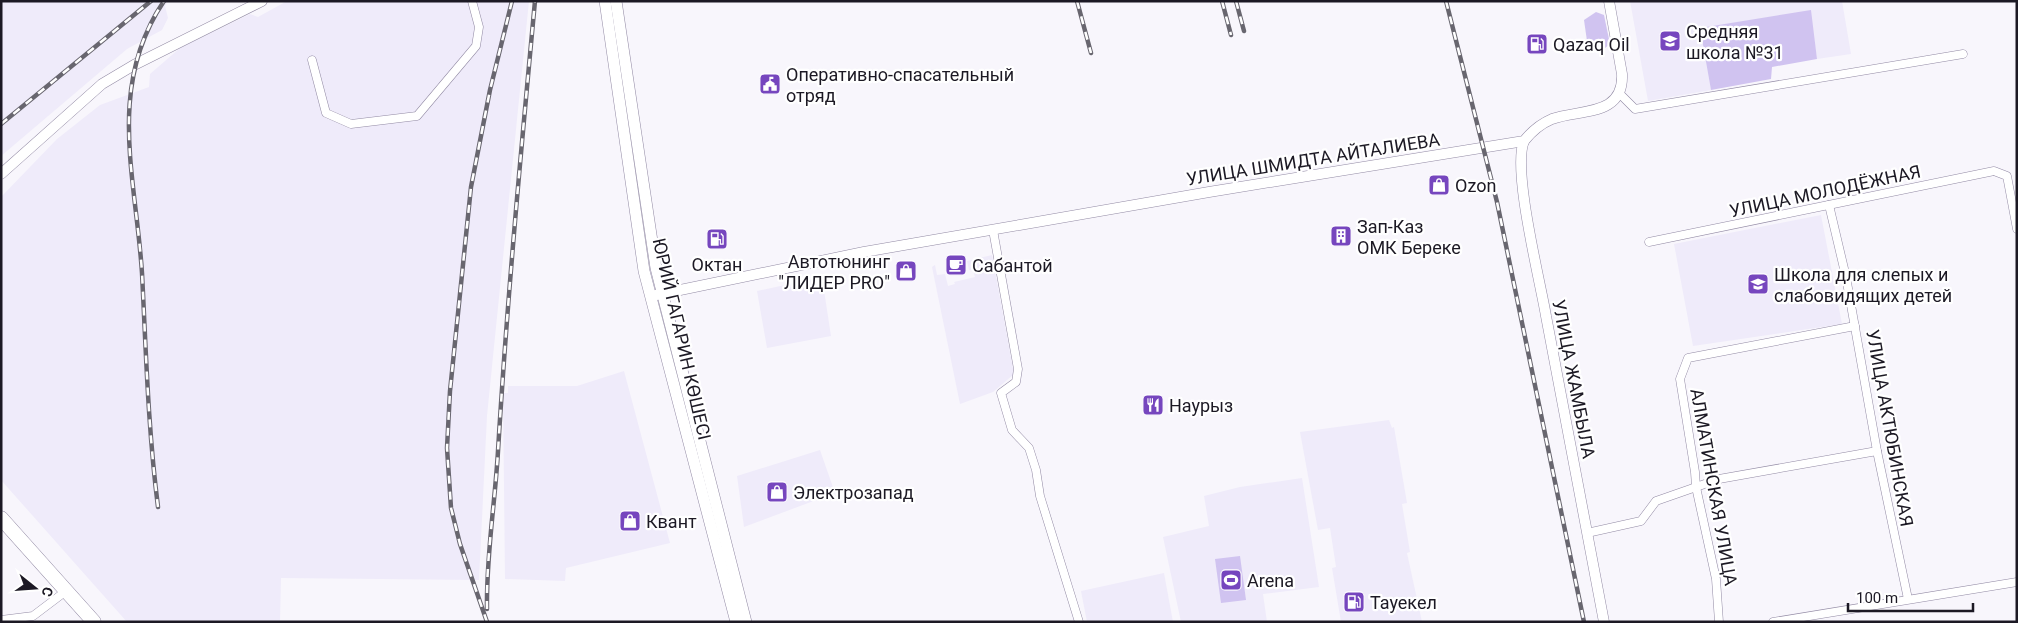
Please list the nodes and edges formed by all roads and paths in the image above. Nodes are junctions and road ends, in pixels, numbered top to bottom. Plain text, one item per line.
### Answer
1 (262, 1) edge
2 (472, 1) edge
3 (605, 1) edge
4 (616, 1) edge
5 (1609, 1) edge
6 (1963, 54) dead end
7 (312, 60) dead end
8 (1620, 94) junction
9 (1524, 141) junction
10 (1, 174) edge
11 (1829, 205) junction
12 (2017, 229) edge
13 (993, 230) junction
14 (1649, 242) dead end
15 (656, 295) junction
16 (1856, 326) junction
17 (1877, 451) junction
18 (1696, 487) junction
19 (1, 518) edge
20 (1587, 533) junction
21 (2017, 582) edge
22 (66, 591) junction
23 (1908, 598) junction
24 (1, 620) edge
25 (94, 622) edge
26 (736, 622) edge
27 (746, 622) edge
28 (1079, 622) edge
29 (1604, 622) edge
30 (1719, 622) edge
31 (1773, 622) edge

1 - 10 street
2 - 7 street
3 - 15 main road, ЮРИЙ ГАГАРИН КӨШЕСІ
4 - 15 main road, ЮРИЙ ГАГАРИН КӨШЕСІ
5 - 8 street
6 - 8 street
8 - 9 street
9 - 13 street, УЛИЦА ШМИДТА АЙТАЛИЕВА
9 - 20 street, УЛИЦА ЖАМБЫЛА
11 - 12 street, УЛИЦА МОЛОДЁЖНАЯ
11 - 14 street, УЛИЦА МОЛОДЁЖНАЯ
11 - 16 street, УЛИЦА АКТЮБИНСКАЯ
13 - 15 street, УЛИЦА ШМИДТА АЙТАЛИЕВА
13 - 28 street
15 - 26 main road, ЮРИЙ ГАГАРИН КӨШЕСІ
15 - 27 main road, ЮРИЙ ГАГАРИН КӨШЕСІ
16 - 17 street, УЛИЦА АКТЮБИНСКАЯ
16 - 18 street, АЛМАТИНСКАЯ УЛИЦА
17 - 18 street
17 - 23 street, УЛИЦА АКТЮБИНСКАЯ
18 - 20 street
18 - 30 street, АЛМАТИНСКАЯ УЛИЦА
19 - 22 highway
20 - 29 street, УЛИЦА ЖАМБЫЛА
21 - 23 street
22 - 24 street
22 - 25 highway
23 - 31 street

